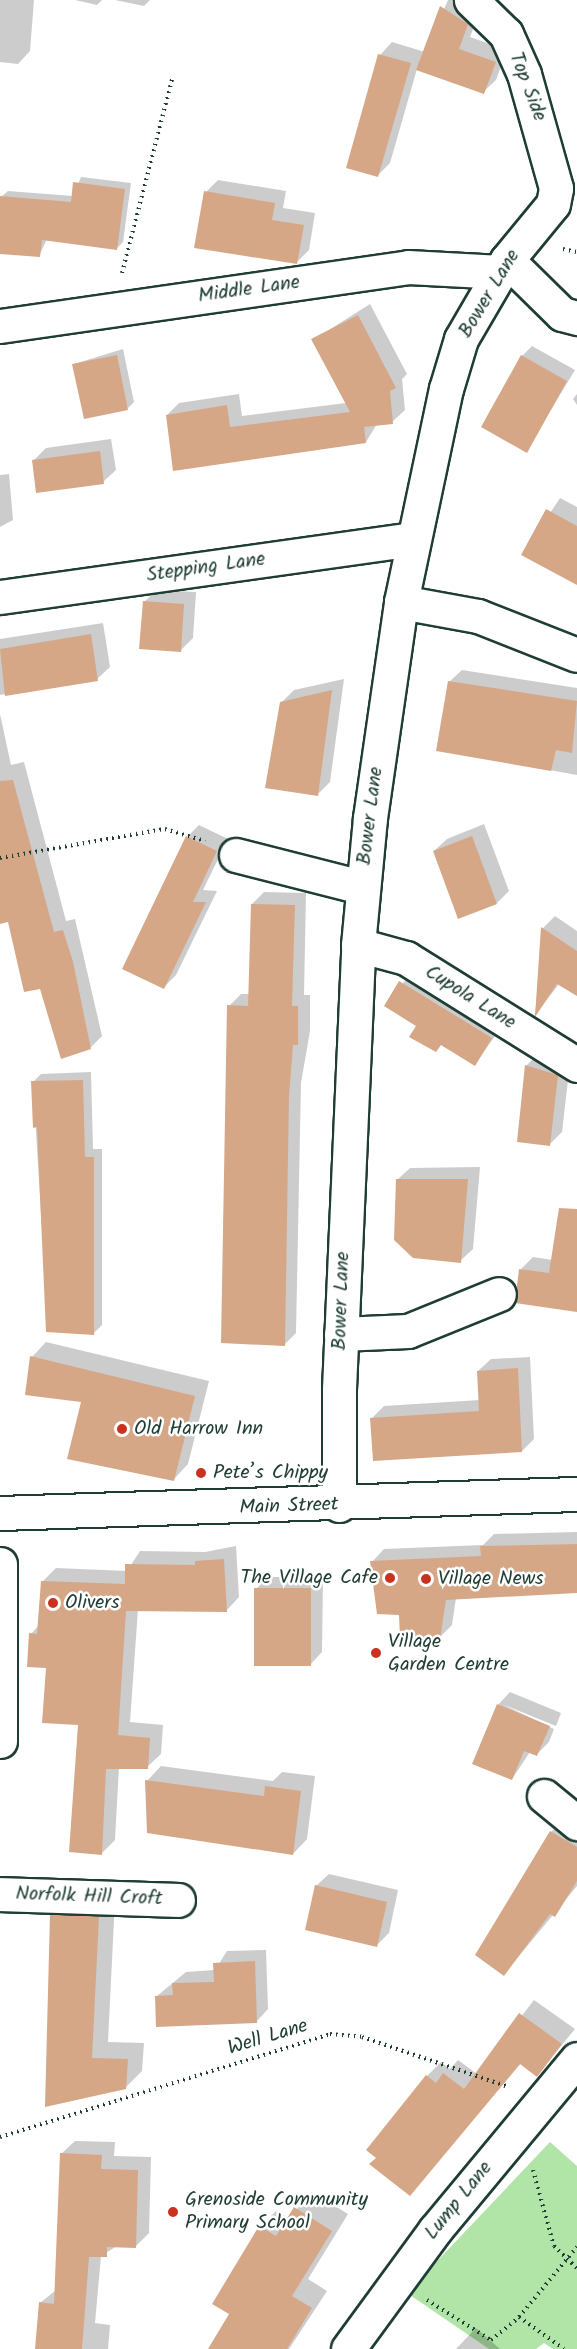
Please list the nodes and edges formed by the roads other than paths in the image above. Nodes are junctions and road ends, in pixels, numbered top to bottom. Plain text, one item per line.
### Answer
1 (471, 0) edge
2 (567, 183) edge
3 (503, 266) junction
4 (577, 318) edge
5 (0, 326) edge
6 (412, 539) junction
7 (0, 597) edge
8 (401, 602) junction
9 (577, 655) edge
10 (236, 855) road end
11 (362, 887) junction
12 (358, 945) junction
13 (577, 1065) edge
14 (499, 1293) dead end
15 (340, 1334) junction
16 (577, 1494) edge
17 (339, 1505) junction
18 (0, 1513) edge
19 (0, 1564) edge
20 (0, 1741) edge
21 (544, 1796) dead end
22 (577, 1823) edge
23 (0, 1894) edge
24 (178, 1900) dead end
25 (577, 2059) edge
26 (348, 2349) edge

1 - 2 street, Top Side
2 - 3 street, Bower Lane
3 - 4 street
3 - 5 street, Middle Lane
3 - 6 street, Bower Lane
6 - 7 street, Stepping Lane
6 - 8 street, Bower Lane
8 - 9 street
8 - 11 street, Bower Lane
10 - 11 street
11 - 12 street, Bower Lane
12 - 13 street, Cupola Lane
12 - 15 street, Bower Lane
14 - 15 street
15 - 17 street, Bower Lane
16 - 17 street, Main Street
17 - 18 street, Main Street
19 - 20 street
21 - 22 street
23 - 24 street, Norfolk Hill Croft
25 - 26 street, Lump Lane

